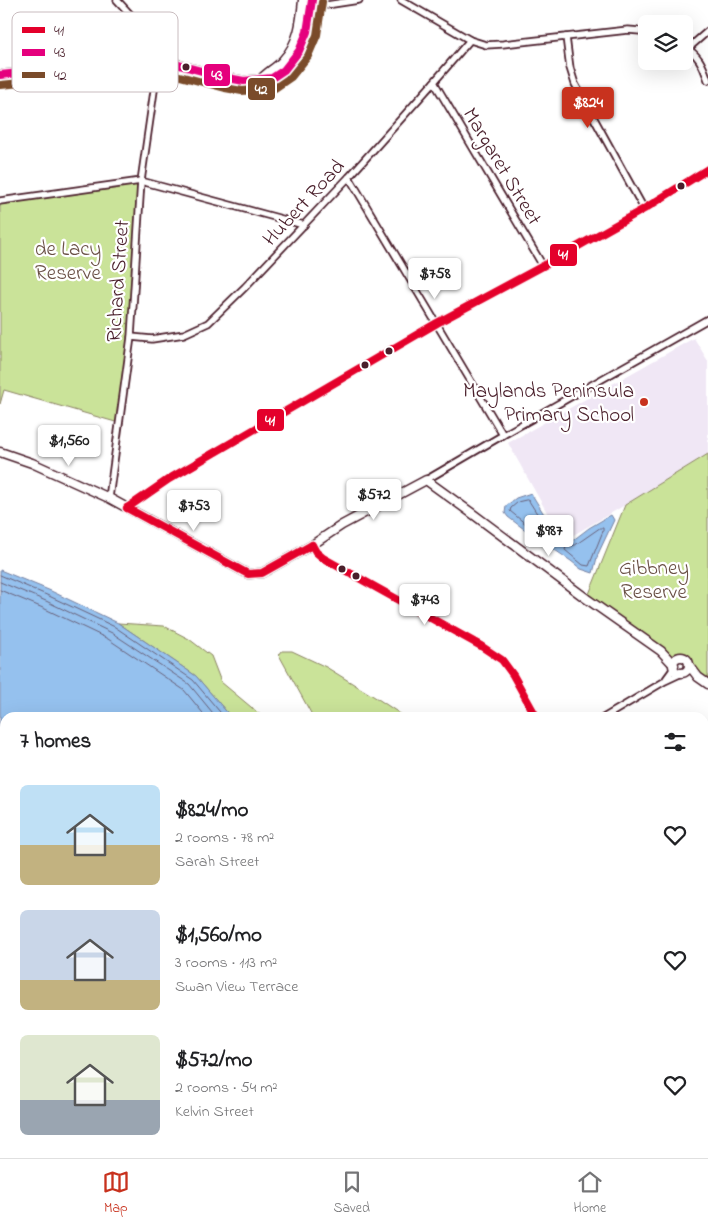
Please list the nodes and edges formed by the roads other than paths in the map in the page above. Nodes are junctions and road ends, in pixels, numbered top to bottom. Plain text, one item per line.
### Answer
1 (117, 0) edge
2 (359, 0) edge
3 (401, 0) edge
4 (303, 4) edge
5 (311, 4) edge
6 (128, 12) edge
7 (638, 31) edge
8 (708, 31) edge
9 (566, 37) junction
10 (301, 39) junction
11 (470, 40) junction
12 (693, 44) edge
13 (693, 53) edge
14 (179, 65) edge
15 (708, 80) edge
16 (434, 82) junction
17 (154, 92) edge
18 (708, 169) edge
19 (349, 177) junction
20 (141, 181) junction
21 (0, 201) edge
22 (644, 209) junction
23 (304, 225) junction
24 (543, 266) junction
25 (708, 319) edge
26 (437, 323) junction
27 (131, 337) junction
28 (503, 435) junction
29 (0, 452) edge
30 (426, 480) junction
31 (109, 498) junction
32 (127, 508) junction
33 (312, 545) junction
34 (675, 664) junction
35 (685, 670) junction
36 (665, 681) junction
37 (708, 684) edge
38 (535, 712) edge
39 (613, 712) edge

1 - 6 street
2 - 5 street
3 - 11 street
4 - 5 street
4 - 10 street
5 - 10 street
7 - 9 street
8 - 12 street
9 - 11 street
9 - 22 street
10 - 14 street
11 - 16 street, Hubert Road
13 - 15 street
16 - 19 street, Hubert Road
16 - 24 street, Margaret Street
17 - 20 street, Richard Street
18 - 22 street
19 - 23 street, Hubert Road
19 - 26 street
20 - 21 street
20 - 23 street
20 - 27 street, Richard Street
22 - 24 street
23 - 27 street, Hubert Road
24 - 26 street
25 - 28 street
26 - 28 street
26 - 32 street
27 - 31 street, Richard Street
28 - 30 street
29 - 31 street
30 - 33 street
30 - 34 street
31 - 32 street
32 - 33 street
33 - 38 street
34 - 35 street
34 - 35 street
34 - 36 street
35 - 36 street
35 - 37 street
36 - 39 street

